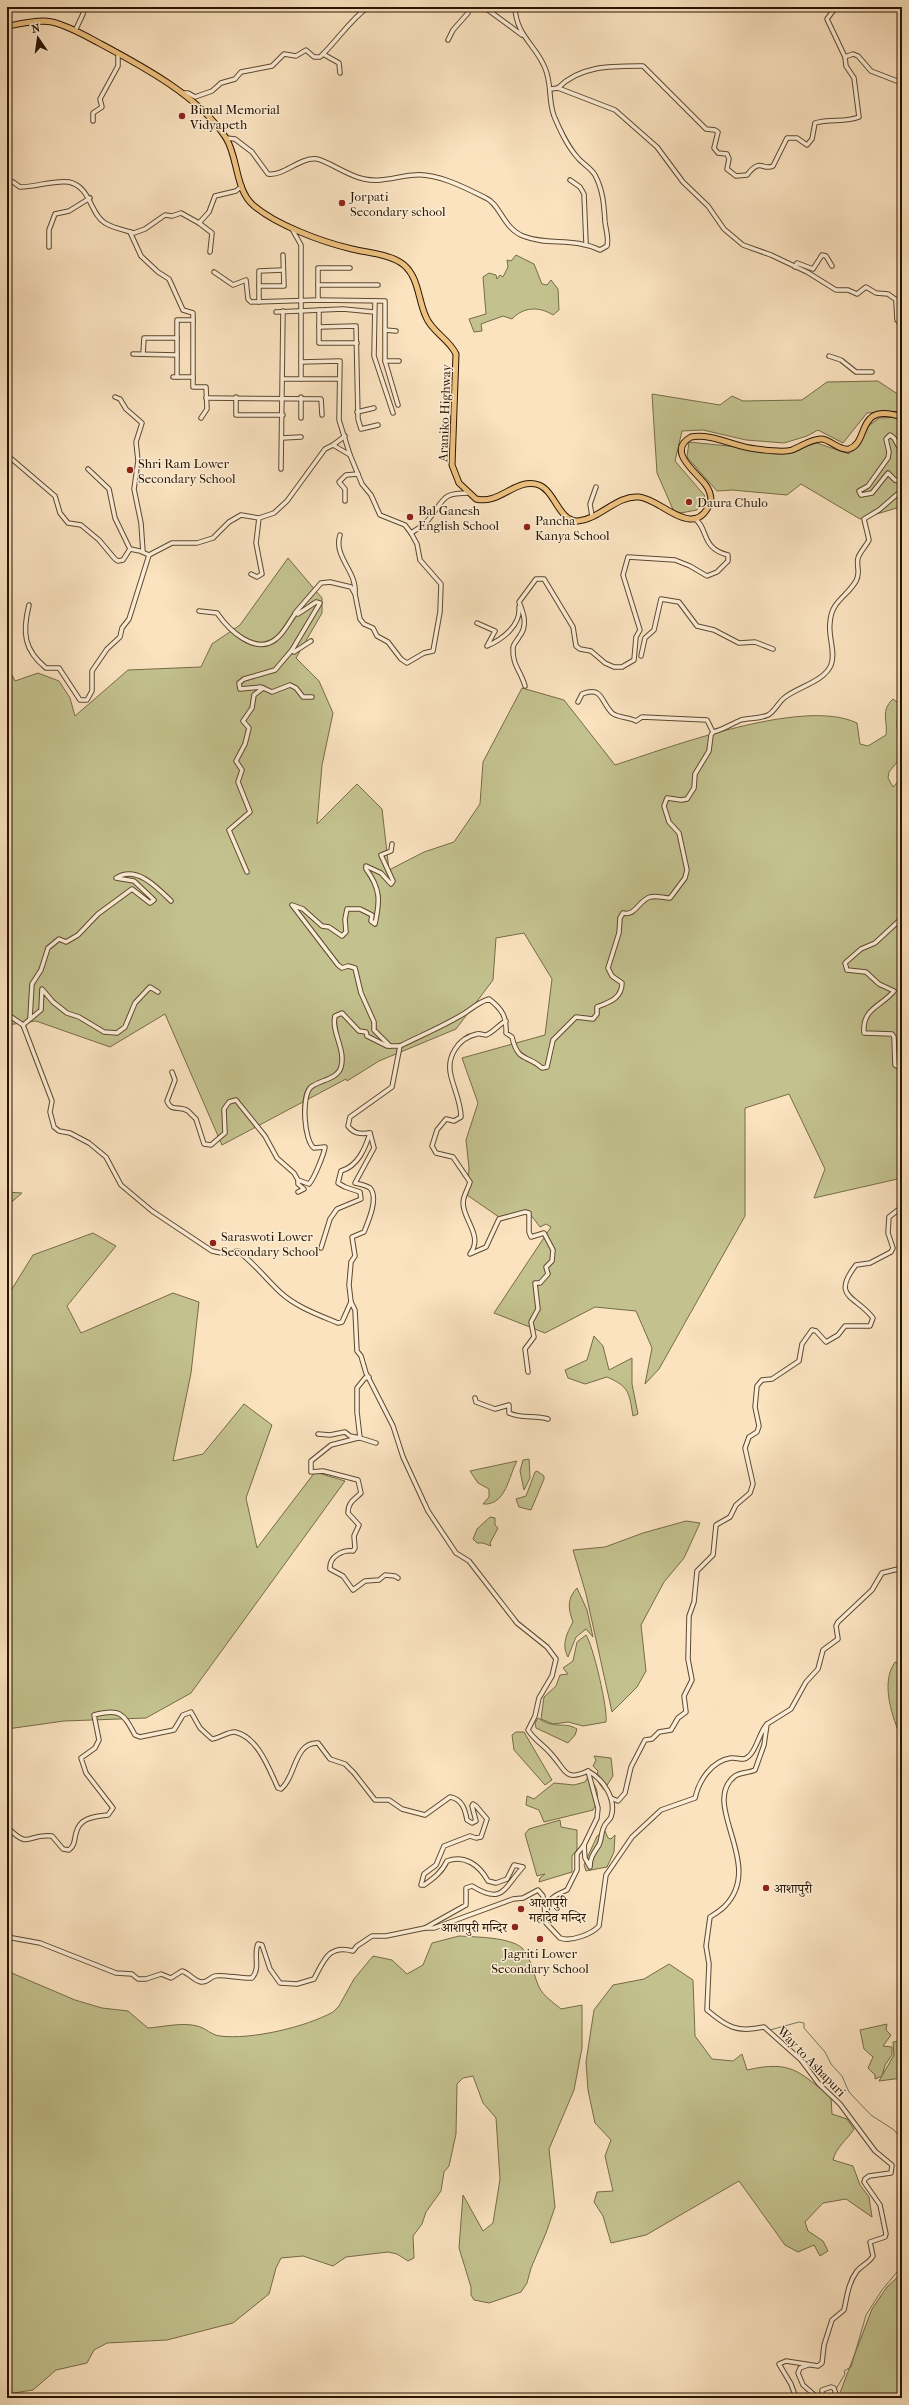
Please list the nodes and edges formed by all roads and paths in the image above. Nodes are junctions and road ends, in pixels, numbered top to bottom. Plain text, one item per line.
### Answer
1 (84, 7) edge
2 (368, 7) edge
3 (466, 7) edge
4 (484, 7) edge
5 (515, 7) edge
6 (836, 7) edge
7 (7, 26) edge
8 (75, 31) junction
9 (522, 35) junction
10 (448, 40) dead end
11 (118, 54) junction
12 (323, 54) junction
13 (845, 57) junction
14 (340, 73) dead end
15 (902, 83) edge
16 (558, 88) junction
17 (552, 89) junction
18 (180, 93) junction
19 (93, 121) dead end
20 (226, 138) junction
21 (570, 180) dead end
22 (13, 182) dead end
23 (243, 186) junction
24 (90, 198) junction
25 (199, 223) junction
26 (291, 227) junction
27 (130, 232) junction
28 (586, 243) junction
29 (49, 247) dead end
30 (210, 252) dead end
31 (283, 255) dead end
32 (832, 266) dead end
33 (795, 267) junction
34 (350, 268) dead end
35 (283, 270) junction
36 (214, 272) dead end
37 (318, 285) junction
38 (378, 285) dead end
39 (259, 286) junction
40 (318, 300) junction
41 (301, 301) junction
42 (375, 301) junction
43 (259, 302) junction
44 (896, 302) junction
45 (902, 304) edge
46 (301, 310) junction
47 (319, 310) junction
48 (283, 311) junction
49 (276, 312) dead end
50 (374, 312) junction
51 (193, 320) junction
52 (902, 325) edge
53 (319, 327) junction
54 (385, 330) junction
55 (396, 331) dead end
56 (177, 338) junction
57 (357, 343) junction
58 (133, 354) dead end
59 (143, 354) junction
60 (177, 354) junction
61 (829, 356) dead end
62 (385, 361) junction
63 (399, 361) dead end
64 (301, 362) junction
65 (872, 372) dead end
66 (193, 377) junction
67 (283, 379) junction
68 (339, 379) junction
69 (301, 380) junction
70 (115, 397) dead end
71 (236, 397) junction
72 (283, 397) junction
73 (301, 397) junction
74 (206, 398) junction
75 (398, 405) dead end
76 (374, 408) dead end
77 (357, 412) junction
78 (393, 413) dead end
79 (282, 415) junction
80 (322, 415) dead end
81 (902, 416) edge
82 (201, 418) dead end
83 (301, 418) dead end
84 (378, 425) dead end
85 (345, 436) junction
86 (282, 438) junction
87 (301, 438) dead end
88 (333, 445) junction
89 (902, 453) edge
90 (7, 455) edge
91 (350, 455) junction
92 (88, 469) dead end
93 (281, 469) dead end
94 (358, 474) junction
95 (902, 482) edge
96 (596, 487) dead end
97 (902, 490) edge
98 (469, 493) junction
99 (345, 501) dead end
100 (592, 516) junction
101 (259, 518) junction
102 (694, 518) junction
103 (411, 533) junction
104 (340, 535) dead end
105 (130, 550) junction
106 (143, 552) junction
107 (149, 555) junction
108 (251, 574) dead end
109 (355, 594) junction
110 (519, 602) junction
111 (28, 605) dead end
112 (198, 610) dead end
113 (295, 614) junction
114 (477, 623) dead end
115 (311, 642) dead end
116 (773, 649) dead end
117 (292, 650) junction
118 (642, 656) dead end
119 (525, 686) dead end
120 (263, 688) junction
121 (312, 697) dead end
122 (578, 702) dead end
123 (713, 732) junction
124 (392, 844) dead end
125 (247, 872) dead end
126 (171, 901) dead end
127 (902, 918) edge
128 (158, 992) dead end
129 (7, 1014) edge
130 (30, 1018) junction
131 (506, 1021) junction
132 (23, 1025) junction
133 (390, 1046) junction
134 (400, 1046) junction
135 (902, 1069) edge
136 (172, 1072) dead end
137 (370, 1133) junction
138 (298, 1180) junction
139 (298, 1192) dead end
140 (902, 1210) edge
141 (321, 1248) dead end
142 (351, 1302) junction
143 (528, 1372) dead end
144 (369, 1377) junction
145 (476, 1398) dead end
146 (548, 1419) dead end
147 (318, 1434) dead end
148 (359, 1438) junction
149 (376, 1443) dead end
150 (902, 1568) edge
151 (398, 1578) dead end
152 (767, 1724) junction
153 (588, 1771) junction
154 (611, 1798) junction
155 (7, 1827) edge
156 (584, 1845) junction
157 (546, 1923) junction
158 (425, 1928) junction
159 (7, 1937) edge
160 (809, 2364) junction
161 (7, 2396) edge
162 (10, 2398) edge
163 (796, 2398) edge
164 (818, 2398) edge
165 (822, 2398) edge
166 (836, 2398) edge

1 - 8 street
2 - 12 street
3 - 10 street
4 - 9 street
5 - 9 street
6 - 13 street
7 - 8 highway, Araniko Highway
8 - 11 highway, Araniko Highway
9 - 17 street
11 - 18 highway, Araniko Highway
11 - 19 street
12 - 14 street
12 - 18 street
13 - 15 street
13 - 16 street
16 - 17 street
16 - 33 street
17 - 28 street
18 - 20 highway, Araniko Highway
20 - 23 highway, Araniko Highway
20 - 28 street
21 - 28 street
22 - 24 street
23 - 25 street
23 - 26 highway, Araniko Highway
24 - 27 street
24 - 29 street
25 - 27 street
25 - 30 street
26 - 41 street
26 - 98 highway, Araniko Highway
27 - 51 street
31 - 35 street
32 - 33 street
33 - 44 street
34 - 37 street
35 - 39 street
35 - 39 street
36 - 43 street
37 - 38 street
37 - 40 street
39 - 43 street
40 - 41 street
40 - 42 street
41 - 43 street
41 - 46 street
42 - 50 street
42 - 54 street
44 - 45 street
44 - 52 street
46 - 47 street
46 - 48 street
46 - 64 street
47 - 50 street
47 - 53 street
48 - 49 street
48 - 67 street
50 - 78 street
51 - 56 street
51 - 66 street
53 - 57 street
53 - 57 street
54 - 55 street
54 - 62 street
56 - 59 street
56 - 60 street
57 - 77 street
58 - 59 street
59 - 60 street
60 - 66 street
61 - 65 street
62 - 63 street
62 - 75 street
64 - 68 street
64 - 69 street
66 - 74 street
67 - 69 street
67 - 72 street
68 - 69 street
68 - 85 street
70 - 106 street
71 - 72 street
71 - 74 street
71 - 79 street
72 - 73 street
72 - 79 street
73 - 80 street
73 - 83 street
74 - 82 street
76 - 77 street
77 - 84 street
79 - 86 street
81 - 102 highway
85 - 88 street
85 - 91 street
86 - 87 street
86 - 93 street
88 - 91 street
88 - 101 street
89 - 95 street
90 - 105 street
91 - 94 street
92 - 105 street
94 - 99 street
94 - 103 street
96 - 100 street
97 - 123 street
98 - 100 highway
98 - 103 street
100 - 102 highway
101 - 107 street
101 - 108 street
102 - 110 street
103 - 109 street
104 - 109 street
105 - 106 street
106 - 107 street
107 - 111 street
109 - 113 street
110 - 114 street
110 - 119 street
112 - 113 street
113 - 117 street
115 - 117 street
116 - 118 street
117 - 120 street
120 - 121 street
120 - 125 street
122 - 123 street
123 - 131 street
124 - 133 street
126 - 130 street
127 - 135 street
128 - 130 street
129 - 132 street
130 - 132 street
131 - 134 street
131 - 143 street
132 - 142 street
133 - 134 street
133 - 138 street
134 - 137 street
136 - 138 street
137 - 141 street
137 - 142 street
138 - 139 street
140 - 154 street
142 - 144 street
144 - 148 street
144 - 153 street
145 - 146 street
147 - 148 street
148 - 149 street
148 - 151 street
150 - 152 street
152 - 157 street
152 - 160 street, Way to Ashapuri
153 - 154 street
153 - 156 street
154 - 156 street
155 - 158 street
156 - 157 street
157 - 158 street
158 - 159 street
160 - 163 street
160 - 164 street
161 - 162 street
165 - 166 street

